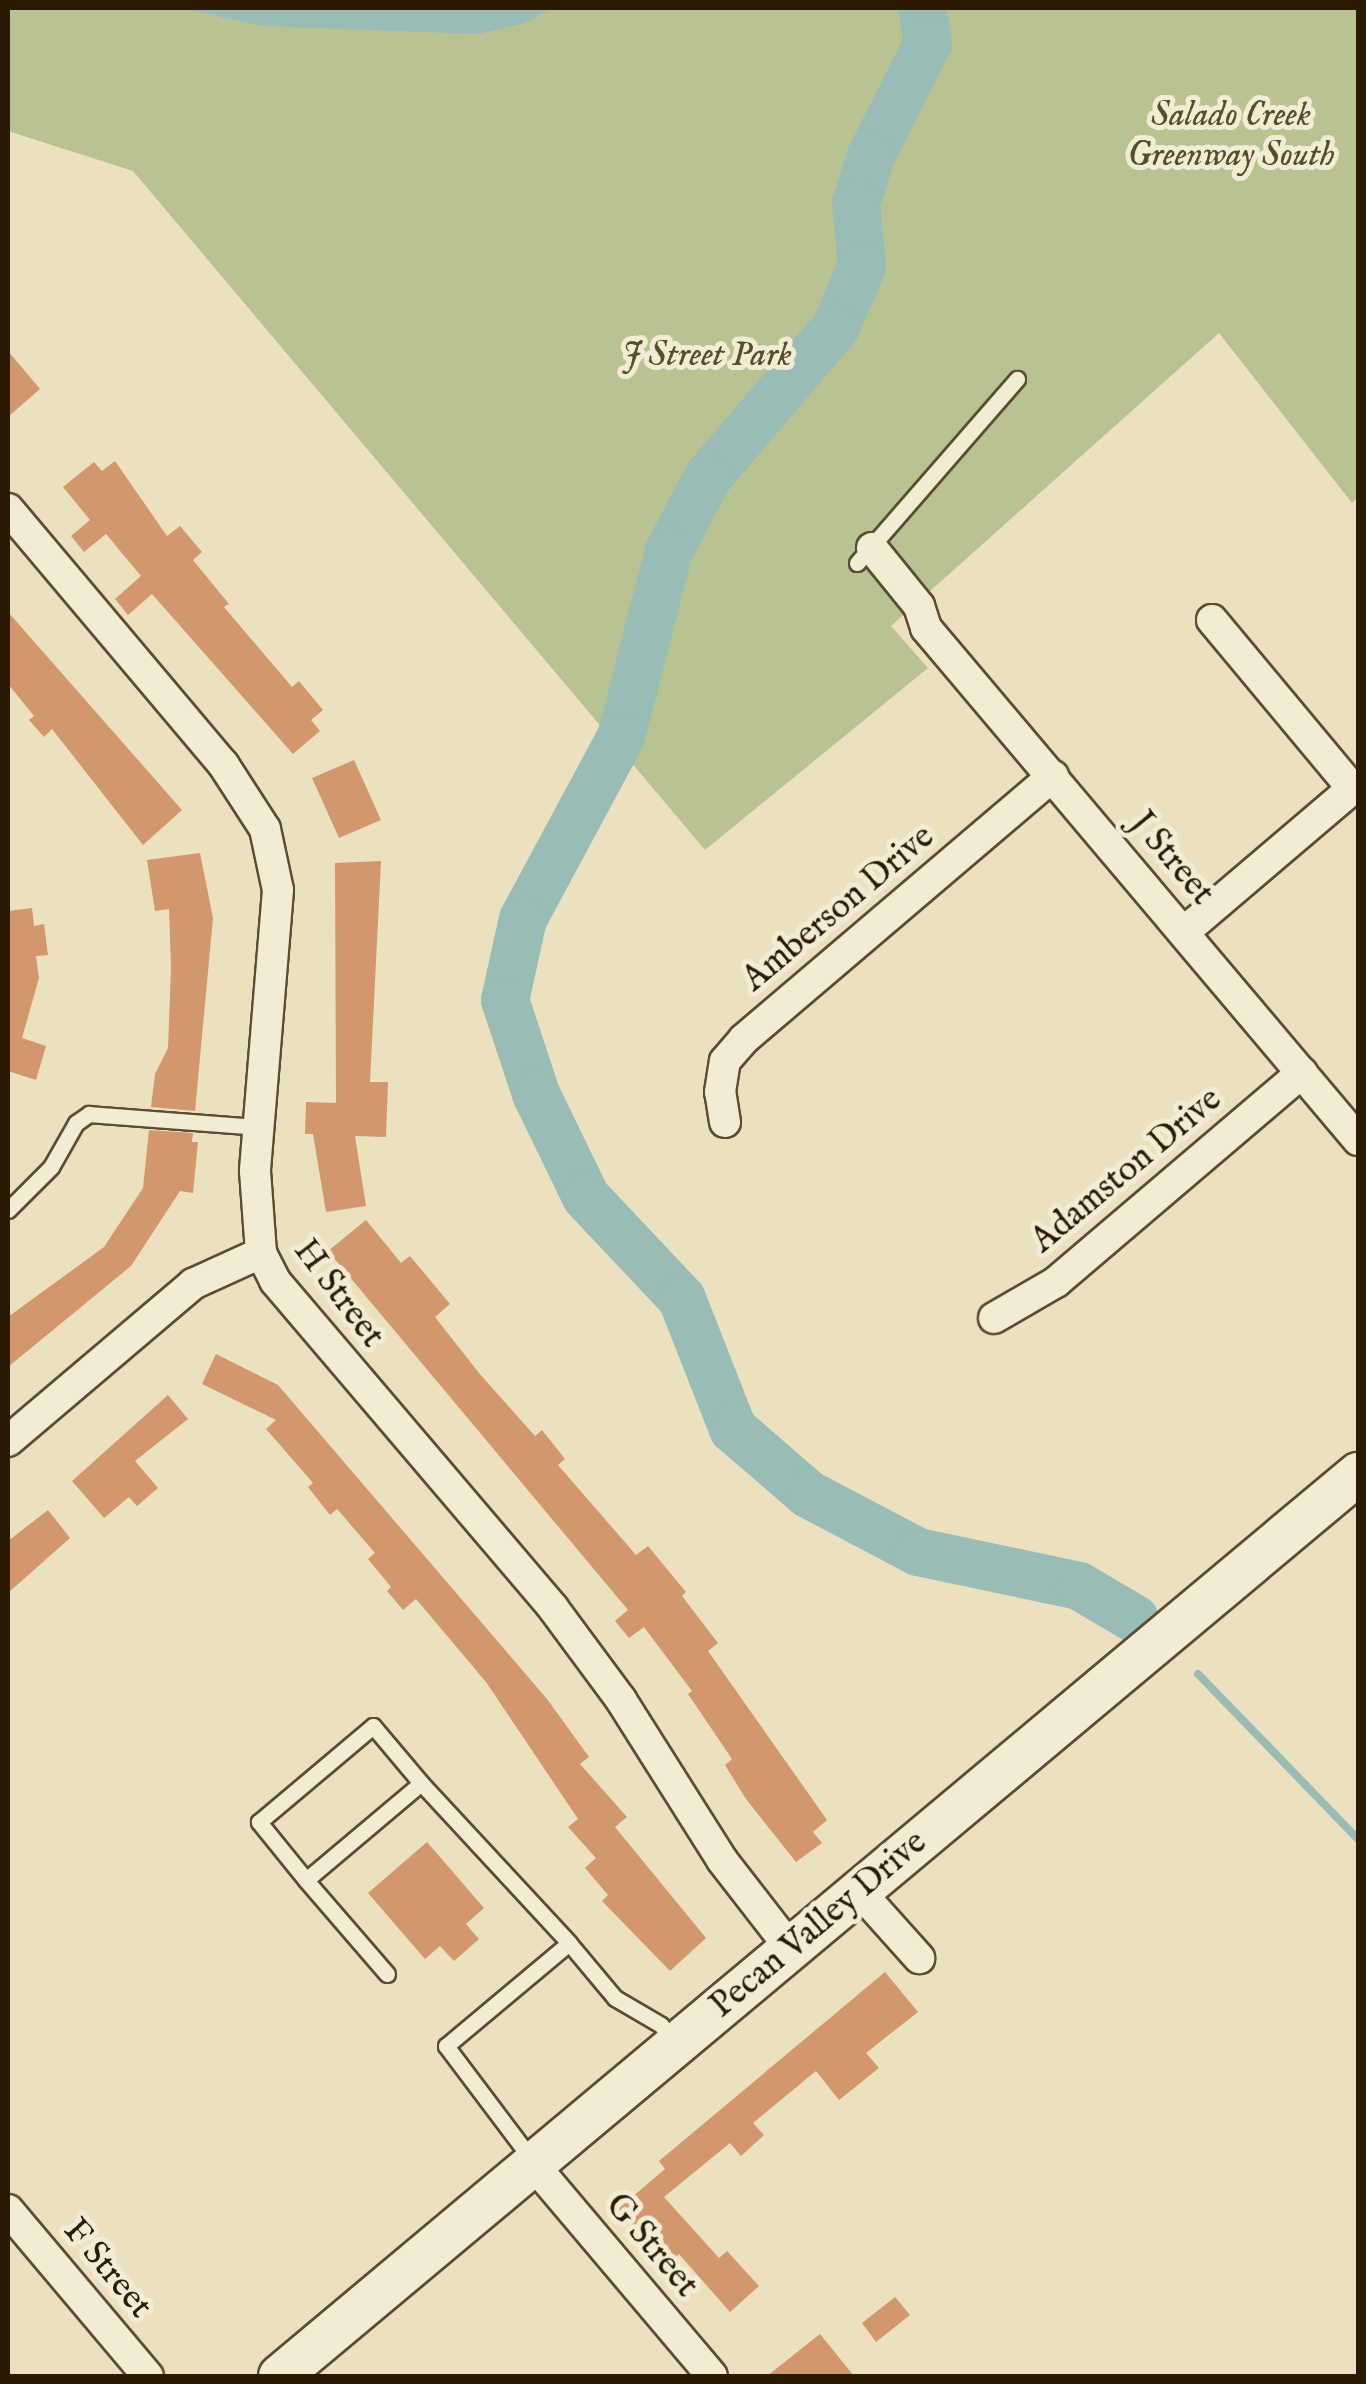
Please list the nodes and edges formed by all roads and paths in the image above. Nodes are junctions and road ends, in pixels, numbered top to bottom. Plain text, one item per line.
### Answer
1 (1017, 378) dead end
2 (8, 509) edge
3 (864, 556) joint
4 (1212, 620) dead end
5 (1052, 776) junction
6 (1356, 786) edge
7 (1184, 932) junction
8 (1302, 1073) junction
9 (726, 1122) dead end
10 (259, 1127) junction
11 (1358, 1140) edge
12 (8, 1210) edge
13 (261, 1253) junction
14 (994, 1318) dead end
15 (8, 1440) edge
16 (1358, 1474) edge
17 (420, 1783) junction
18 (306, 1880) junction
19 (860, 1892) junction
20 (569, 1943) junction
21 (792, 1949) junction
22 (920, 1958) dead end
23 (386, 1974) dead end
24 (676, 2045) junction
25 (533, 2164) junction
26 (8, 2210) edge
27 (148, 2376) edge
28 (280, 2376) edge
29 (712, 2376) edge

1 - 3 lane
2 - 10 street, H Street
3 - 5 street, J Street
4 - 6 street
5 - 7 street, J Street
5 - 9 street, Amberson Drive
6 - 7 street
7 - 8 street, J Street
8 - 11 street, J Street
8 - 14 street, Adamston Drive
10 - 12 lane
10 - 13 street, H Street
13 - 15 street
13 - 21 street, H Street
16 - 19 main road, Pecan Valley Drive
17 - 18 lane
17 - 18 lane
17 - 20 lane
18 - 23 lane
19 - 21 main road, Pecan Valley Drive
19 - 22 street
20 - 24 lane
20 - 25 lane
21 - 24 main road, Pecan Valley Drive
24 - 25 main road, Pecan Valley Drive
25 - 28 main road, Pecan Valley Drive
25 - 29 street, G Street
26 - 27 street, F Street

